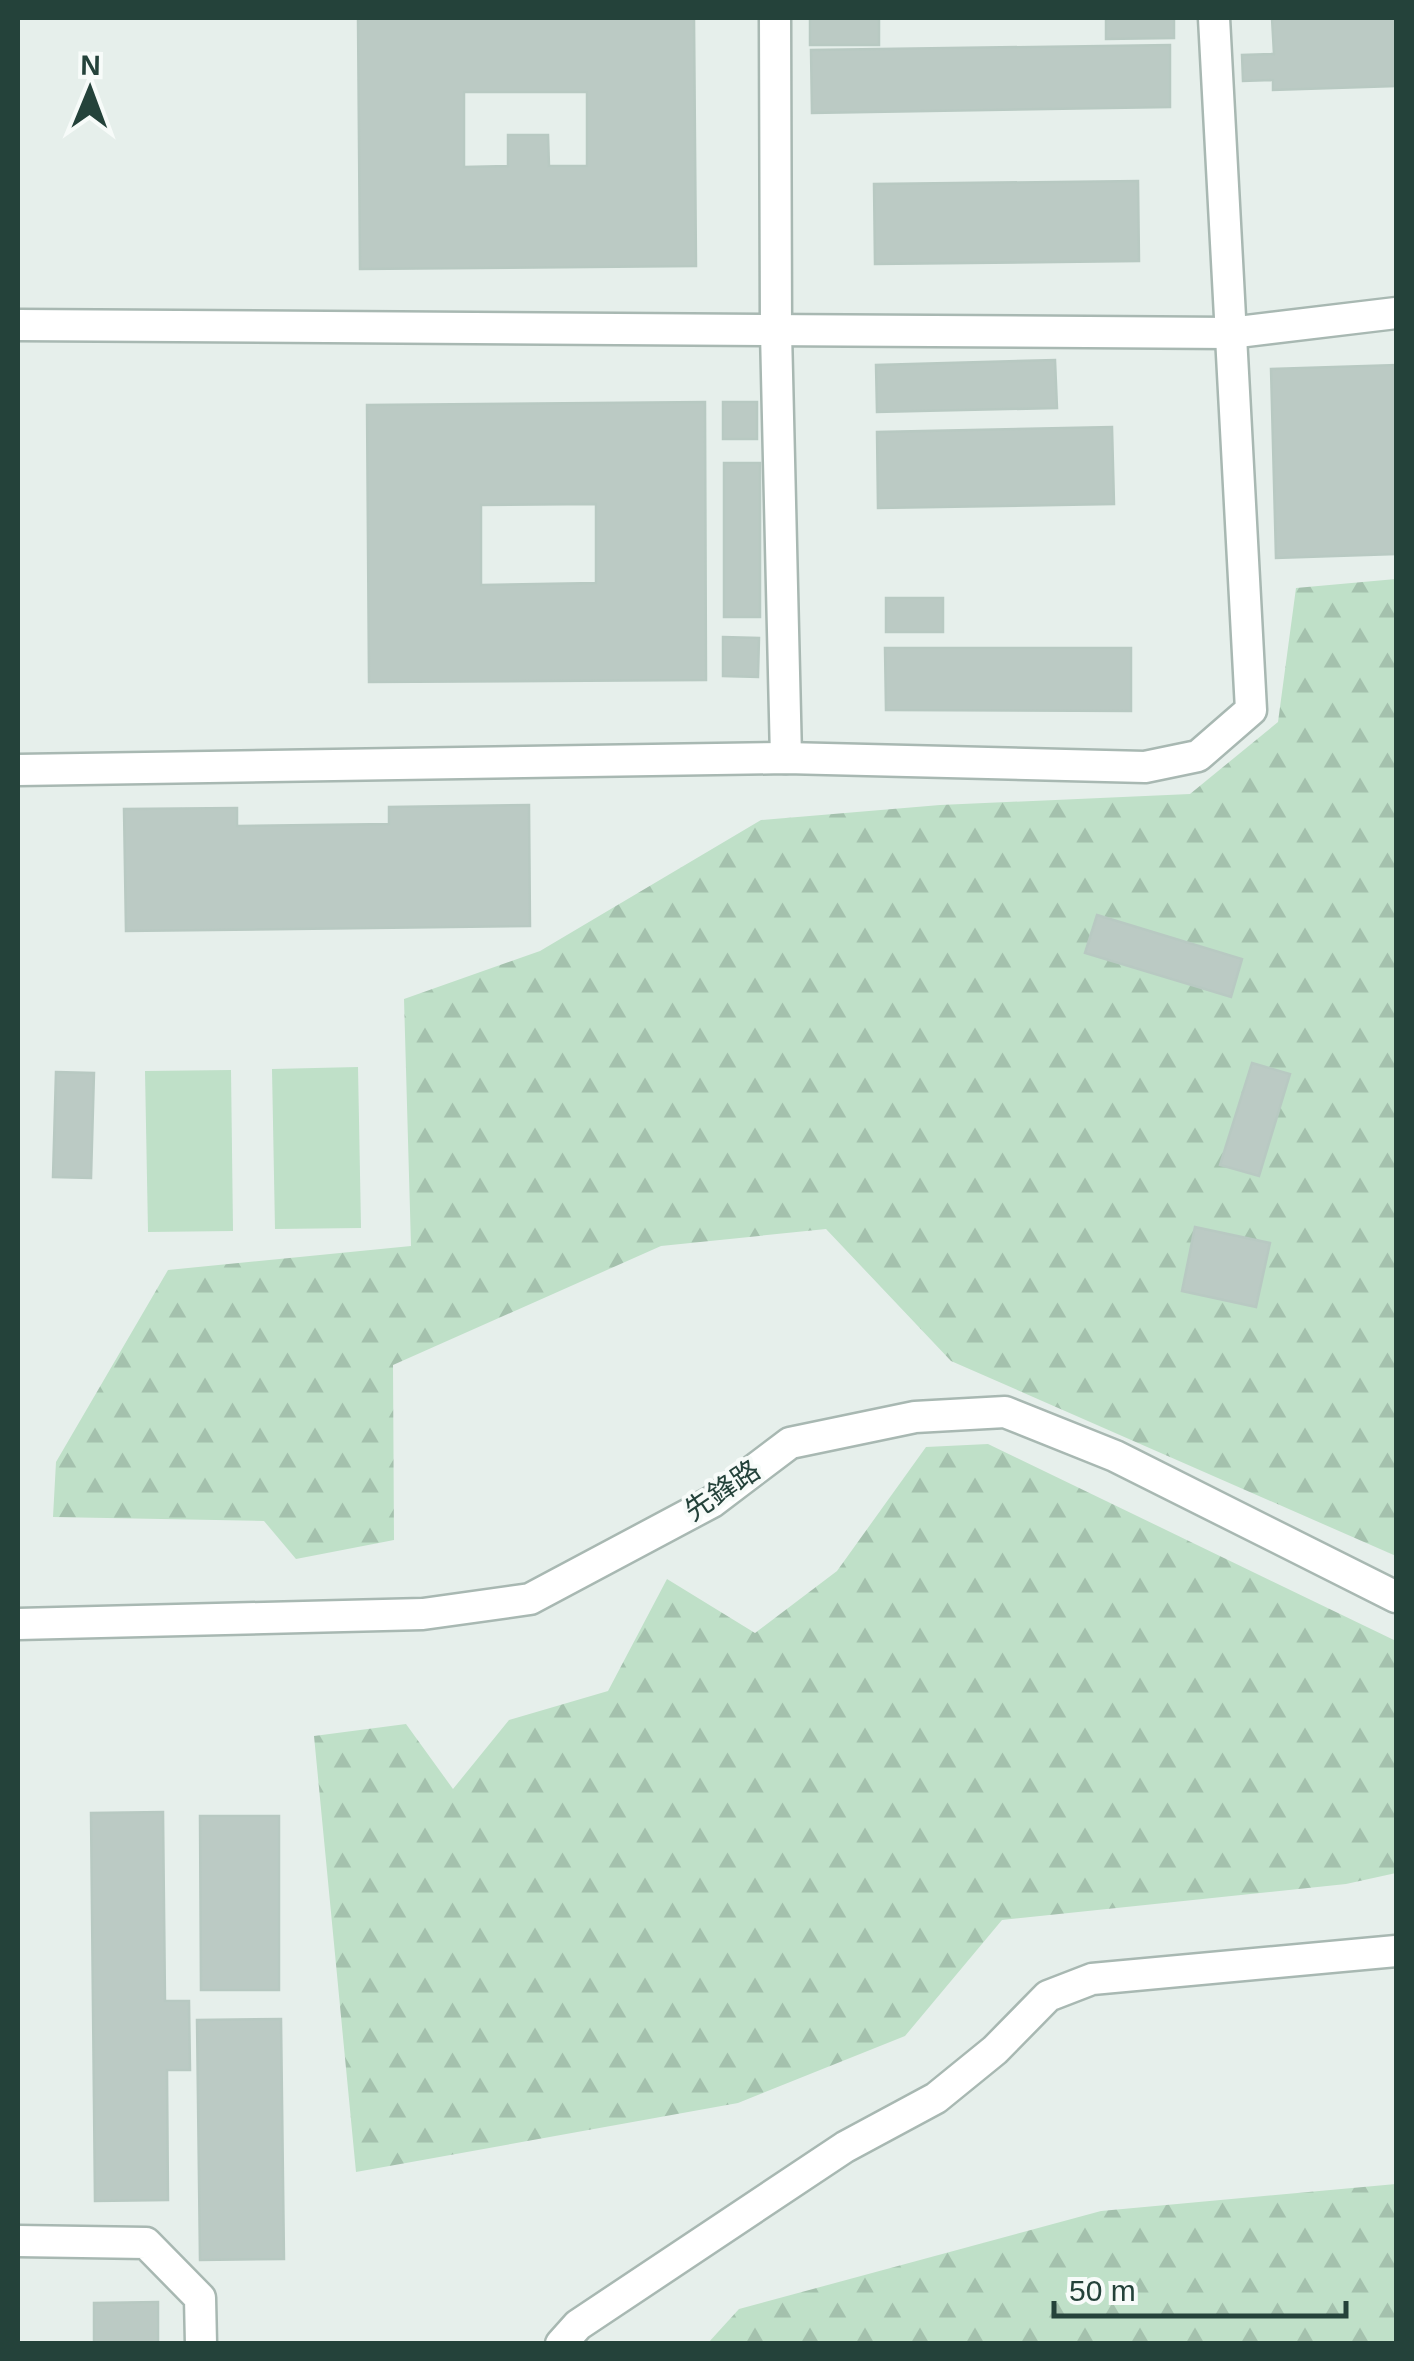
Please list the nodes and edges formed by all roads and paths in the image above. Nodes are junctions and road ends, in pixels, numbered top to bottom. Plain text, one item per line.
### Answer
1 (775, 18) edge
2 (1214, 18) edge
3 (1396, 313) edge
4 (18, 325) edge
5 (776, 332) junction
6 (1230, 333) junction
7 (786, 758) junction
8 (18, 770) edge
9 (1396, 1597) edge
10 (18, 1624) edge
11 (1396, 1951) edge
12 (18, 2241) edge
13 (202, 2344) edge
14 (561, 2344) edge

1 - 5 street
2 - 6 street
3 - 6 street
4 - 5 street
5 - 6 street
5 - 7 street
6 - 7 street
7 - 8 street
9 - 10 street, 先鋒路
11 - 14 street
12 - 13 street

